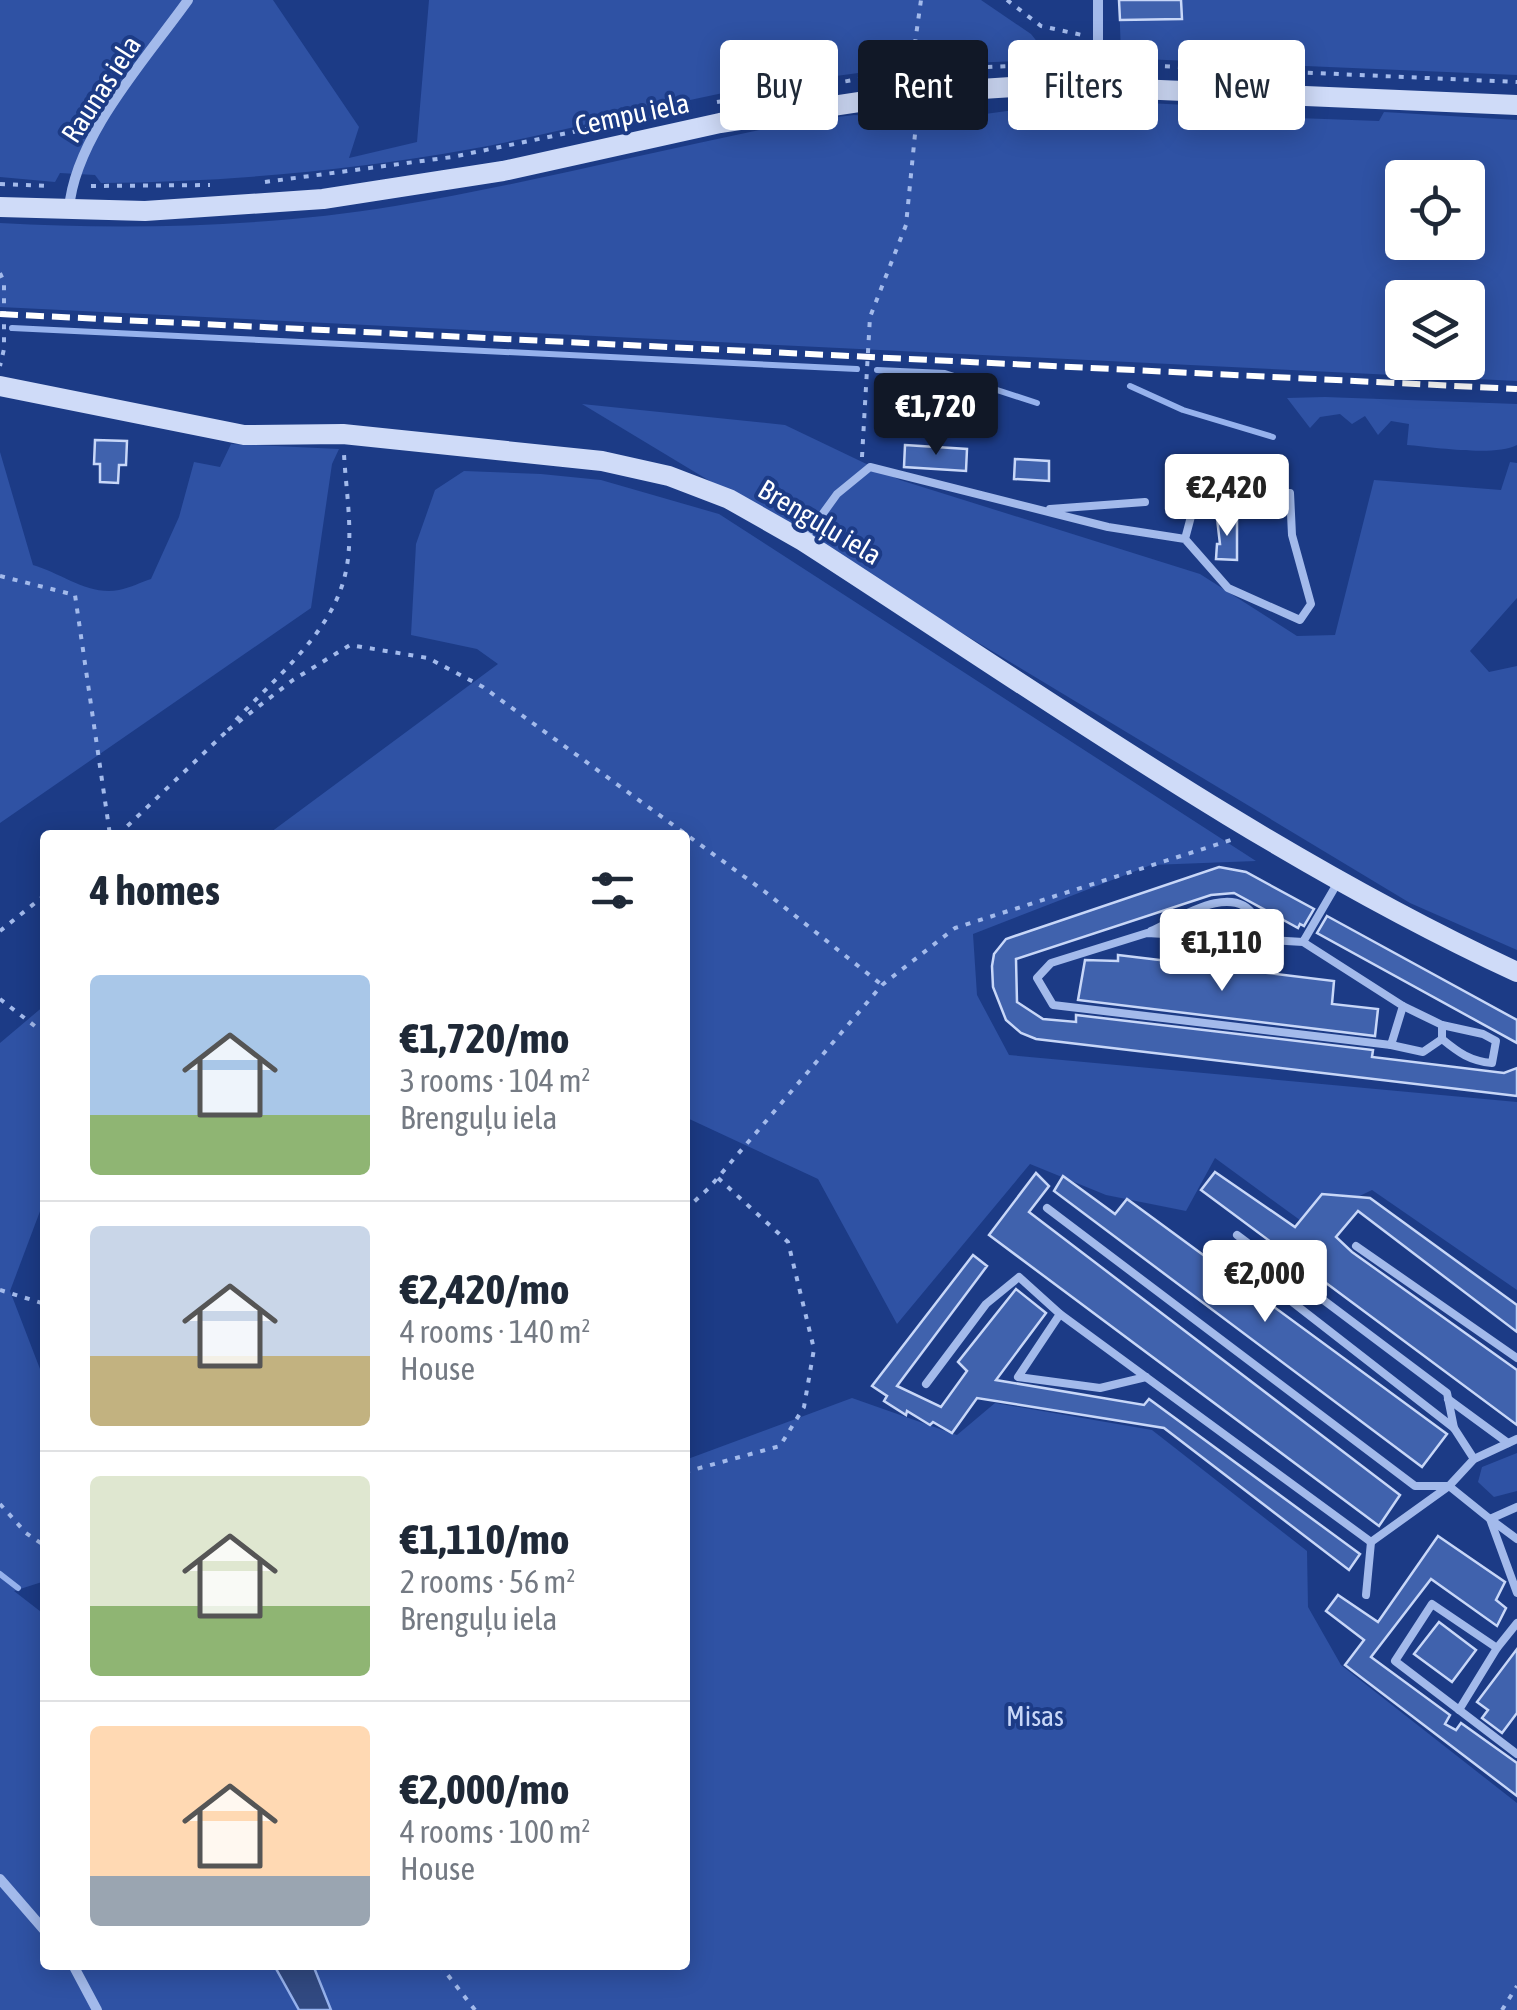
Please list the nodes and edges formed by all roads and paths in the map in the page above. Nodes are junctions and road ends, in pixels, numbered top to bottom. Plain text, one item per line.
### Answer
1 (188, 0) edge
2 (921, 0) edge
3 (1006, 0) edge
4 (1098, 0) edge
5 (1098, 38) joint
6 (915, 40) edge
7 (1158, 66) edge
8 (1517, 82) edge
9 (1158, 89) edge
10 (858, 102) edge
11 (1517, 105) edge
12 (915, 130) edge
13 (343, 174) dead end
14 (251, 182) dead end
15 (0, 184) edge
16 (217, 185) dead end
17 (49, 186) dead end
18 (92, 186) dead end
19 (0, 207) edge
20 (69, 209) junction
21 (0, 273) edge
22 (0, 366) edge
23 (0, 386) edge
24 (342, 434) junction
25 (850, 484) junction
26 (1145, 502) dead end
27 (1040, 510) junction
28 (1186, 539) junction
29 (803, 540) junction
30 (0, 576) edge
31 (228, 730) junction
32 (109, 830) edge
33 (123, 830) edge
34 (681, 830) edge
35 (1255, 833) junction
36 (690, 837) edge
37 (1338, 882) junction
38 (40, 899) edge
39 (0, 930) edge
40 (1147, 933) junction
41 (1264, 940) junction
42 (1303, 942) junction
43 (1517, 972) edge
44 (882, 985) junction
45 (0, 999) edge
46 (1403, 1006) junction
47 (1442, 1025) junction
48 (40, 1030) edge
49 (1442, 1039) junction
50 (1392, 1045) junction
51 (718, 1178) junction
52 (690, 1205) edge
53 (1047, 1208) dead end
54 (1237, 1235) dead end
55 (1356, 1246) dead end
56 (1228, 1252) dead end
57 (0, 1290) edge
58 (40, 1302) edge
59 (1060, 1314) junction
60 (1517, 1358) edge
61 (1146, 1376) junction
62 (926, 1384) dead end
63 (1448, 1399) junction
64 (1454, 1428) junction
65 (1512, 1441) edge
66 (1474, 1459) junction
67 (690, 1471) edge
68 (1449, 1486) junction
69 (0, 1504) edge
70 (1517, 1507) edge
71 (1490, 1519) junction
72 (1517, 1539) edge
73 (1371, 1542) junction
74 (40, 1543) edge
75 (1517, 1592) edge
76 (1366, 1596) dead end
77 (1517, 1622) edge
78 (1497, 1648) junction
79 (1459, 1710) junction
80 (1517, 1754) edge
81 (0, 1879) edge
82 (40, 1925) edge
83 (76, 1970) edge
84 (444, 1970) edge
85 (1517, 1986) edge
86 (97, 2010) edge
87 (475, 2010) edge
88 (1502, 2010) edge

1 - 20 street, Raunas iela
2 - 6 path
3 - 5 path
4 - 5 street
7 - 8 path
9 - 11 street, Cempu iela
10 - 20 street, Cempu iela
12 - 25 path
13 - 14 path
15 - 17 path
16 - 18 path
19 - 20 street, Cempu iela
21 - 22 path
23 - 24 street, Brenguļu iela
24 - 29 street, Brenguļu iela
24 - 31 path
25 - 27 lane
25 - 29 lane
26 - 27 lane
27 - 28 lane
28 - 28 lane
29 - 35 street, Brenguļu iela
30 - 32 path
31 - 33 path
31 - 34 path
35 - 37 street, Brenguļu iela
35 - 44 path
36 - 44 path
37 - 42 lane
37 - 43 street, Brenguļu iela
38 - 39 path
40 - 41 lane
40 - 41 lane
40 - 50 lane
41 - 42 lane
42 - 46 lane
44 - 51 path
45 - 48 path
46 - 47 lane
46 - 50 lane
47 - 49 lane
47 - 49 lane
49 - 50 lane
51 - 52 path
51 - 67 path
53 - 68 lane
54 - 63 lane
55 - 60 lane
56 - 64 lane
57 - 58 path
59 - 61 lane
59 - 61 lane
59 - 62 lane
61 - 73 lane
63 - 64 lane
63 - 65 lane
64 - 66 lane
65 - 66 lane
66 - 68 lane
68 - 71 lane
68 - 73 lane
69 - 74 path
70 - 71 lane
71 - 72 lane
71 - 75 lane
73 - 76 lane
77 - 78 lane
78 - 79 lane
78 - 79 lane
79 - 80 lane
81 - 82 street
83 - 86 street
84 - 87 path
85 - 88 path

